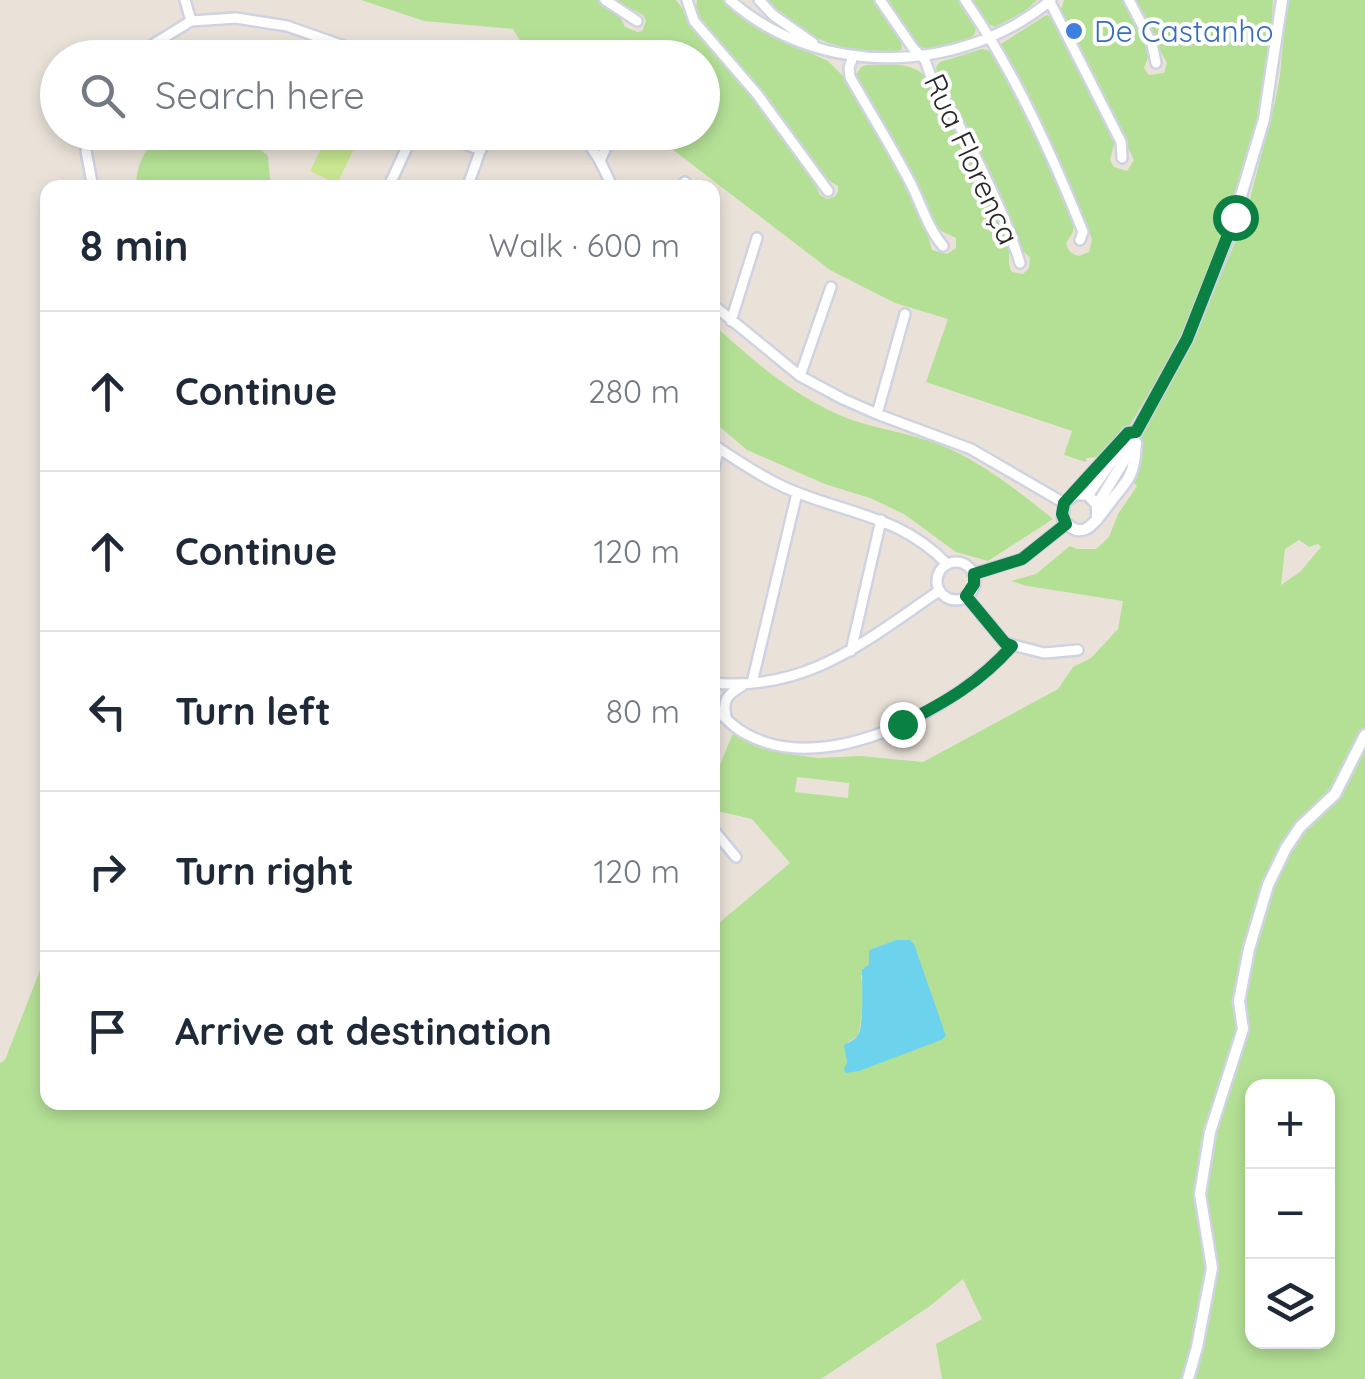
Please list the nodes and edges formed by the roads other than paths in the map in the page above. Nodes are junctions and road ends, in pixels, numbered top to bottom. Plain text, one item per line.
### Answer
1 (185, 0) edge
2 (605, 0) edge
3 (687, 0) edge
4 (730, 0) edge
5 (759, 0) edge
6 (880, 0) edge
7 (965, 0) edge
8 (1049, 0) edge
9 (1129, 0) edge
10 (1282, 0) edge
11 (191, 20) junction
12 (637, 21) dead end
13 (989, 38) junction
14 (159, 40) edge
15 (327, 40) edge
16 (710, 40) edge
17 (824, 49) junction
18 (720, 51) edge
19 (852, 56) junction
20 (923, 56) junction
21 (1156, 64) dead end
22 (86, 150) edge
23 (406, 150) edge
24 (481, 150) edge
25 (593, 150) edge
26 (605, 150) edge
27 (1122, 158) dead end
28 (600, 161) junction
29 (91, 180) edge
30 (392, 180) edge
31 (470, 180) edge
32 (609, 180) edge
33 (828, 192) dead end
34 (758, 238) dead end
35 (1080, 240) dead end
36 (942, 246) dead end
37 (1020, 263) dead end
38 (831, 287) dead end
39 (720, 311) edge
40 (905, 314) dead end
41 (731, 321) junction
42 (800, 376) junction
43 (878, 414) junction
44 (1136, 432) junction
45 (720, 448) edge
46 (1129, 452) junction
47 (797, 493) junction
48 (1113, 498) junction
49 (1067, 499) junction
50 (1094, 500) junction
51 (881, 520) junction
52 (1096, 520) junction
53 (1066, 524) junction
54 (947, 564) junction
55 (974, 574) junction
56 (939, 591) junction
57 (966, 596) junction
58 (1012, 646) junction
59 (1078, 650) dead end
60 (851, 651) junction
61 (720, 683) edge
62 (747, 684) junction
63 (720, 713) edge
64 (726, 719) junction
65 (1365, 735) edge
66 (720, 838) edge
67 (736, 858) dead end
68 (1188, 1379) edge

1 - 11 street
2 - 12 street
3 - 16 street
4 - 17 street
5 - 17 street
6 - 20 street, Rua Florença
7 - 13 street
8 - 13 street
8 - 27 street
9 - 21 street
10 - 44 street
11 - 14 street
11 - 15 street
13 - 20 street
13 - 35 street
17 - 19 street
18 - 33 street
19 - 20 street
19 - 36 street
20 - 37 street, Rua Florença
22 - 29 street
23 - 30 street
24 - 31 street
25 - 28 street
26 - 28 street
28 - 32 street
34 - 41 street
38 - 42 street
39 - 41 street
40 - 43 street
41 - 42 street
42 - 43 street
43 - 49 street
44 - 46 street
44 - 46 street
44 - 49 street
45 - 47 street
46 - 48 street
46 - 50 street
47 - 51 street
47 - 62 street
48 - 50 street
48 - 52 street
49 - 50 street
49 - 53 street
50 - 52 street
51 - 54 street
51 - 60 street
52 - 53 street
53 - 55 street
54 - 55 street
54 - 56 street
55 - 57 street
56 - 57 street
56 - 60 street
57 - 58 street
58 - 59 street
58 - 64 street
60 - 62 street
61 - 62 street
62 - 64 street
63 - 64 street
65 - 68 street
66 - 67 street

